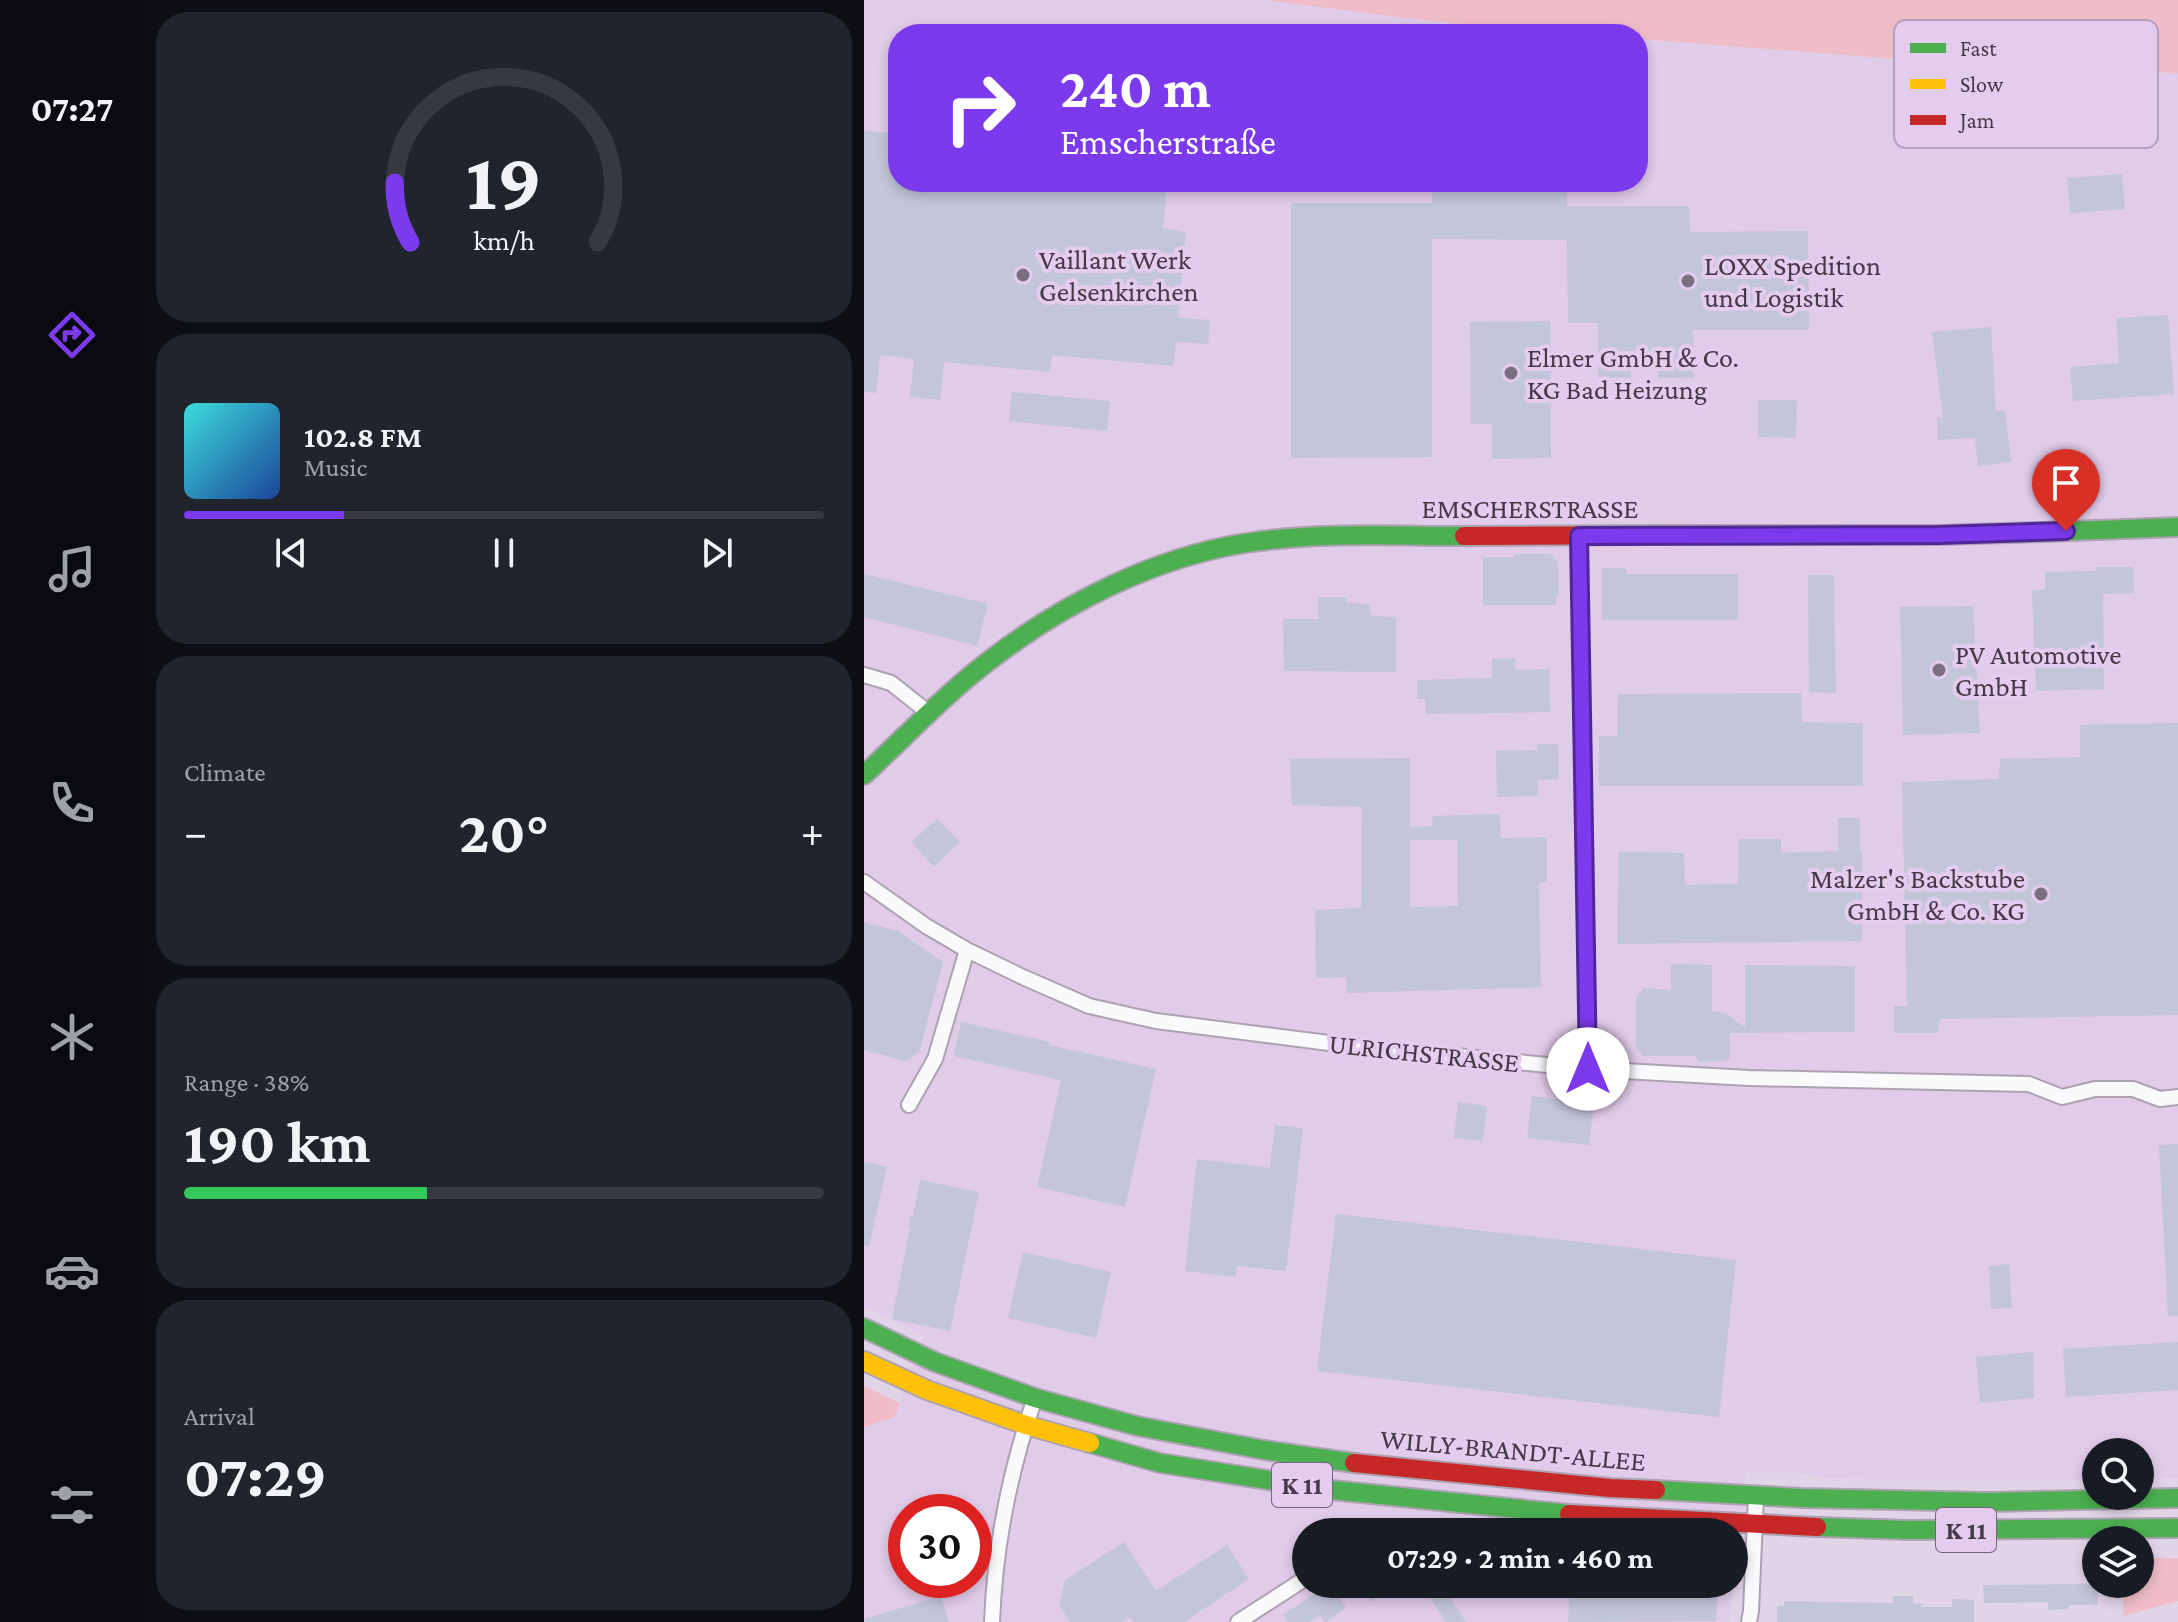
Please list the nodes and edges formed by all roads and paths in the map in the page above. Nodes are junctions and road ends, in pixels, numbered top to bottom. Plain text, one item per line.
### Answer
1 (2178, 527) edge
2 (1579, 536) junction
3 (864, 675) edge
4 (929, 713) junction
5 (864, 775) edge
6 (864, 882) edge
7 (967, 950) junction
8 (1588, 1069) junction
9 (2178, 1097) edge
10 (909, 1105) dead end
11 (864, 1328) edge
12 (864, 1361) edge
13 (1035, 1398) junction
14 (1026, 1425) junction
15 (1756, 1496) junction
16 (2178, 1498) edge
17 (1754, 1525) junction
18 (2178, 1528) edge
19 (1292, 1587) edge
20 (992, 1622) edge
21 (1238, 1622) edge
22 (1749, 1622) edge

1 - 2 main road, EMSCHERSTRASSE
2 - 4 main road, EMSCHERSTRASSE
2 - 8 street
3 - 4 street
4 - 5 main road, EMSCHERSTRASSE
6 - 7 street, ULRICHSTRASSE
7 - 8 street, ULRICHSTRASSE
7 - 10 street
8 - 9 street, ULRICHSTRASSE
11 - 13 main road, WILLY-BRANDT-ALLEE / K 11
12 - 14 main road, WILLY-BRANDT-ALLEE / K 11
13 - 14 street
13 - 15 main road, WILLY-BRANDT-ALLEE / K 11
14 - 17 main road, WILLY-BRANDT-ALLEE / K 11
14 - 20 street
15 - 16 main road, WILLY-BRANDT-ALLEE / K 11
15 - 17 street
17 - 18 main road, WILLY-BRANDT-ALLEE / K 11
17 - 22 street
19 - 21 street

